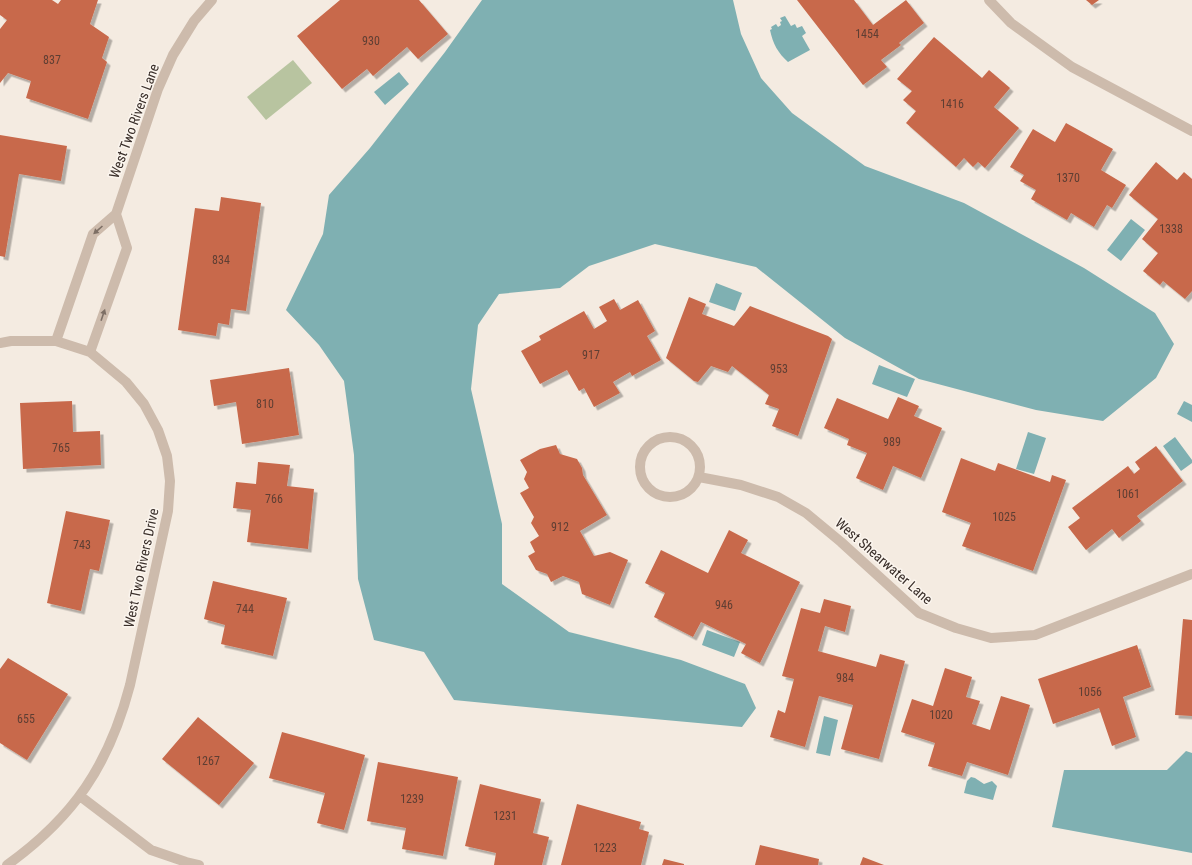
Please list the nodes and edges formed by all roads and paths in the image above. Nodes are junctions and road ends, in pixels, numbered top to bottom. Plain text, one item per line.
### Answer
1 (212, 0) edge
2 (989, 0) edge
3 (1192, 131) edge
4 (116, 214) junction
5 (56, 341) junction
6 (0, 343) edge
7 (90, 352) junction
8 (699, 477) junction
9 (1192, 574) edge
10 (80, 796) junction
11 (7, 865) edge
12 (199, 865) edge

1 - 4 street, West Two Rivers Lane
2 - 3 street
4 -> 5 street
7 -> 4 street
5 - 6 street, West Two Rivers Drive
5 - 7 street, West Two Rivers Drive
7 - 10 street, West Two Rivers Drive
8 - 8 street
8 - 9 street, West Shearwater Lane
10 - 11 street, West Two Rivers Drive
10 - 12 street

